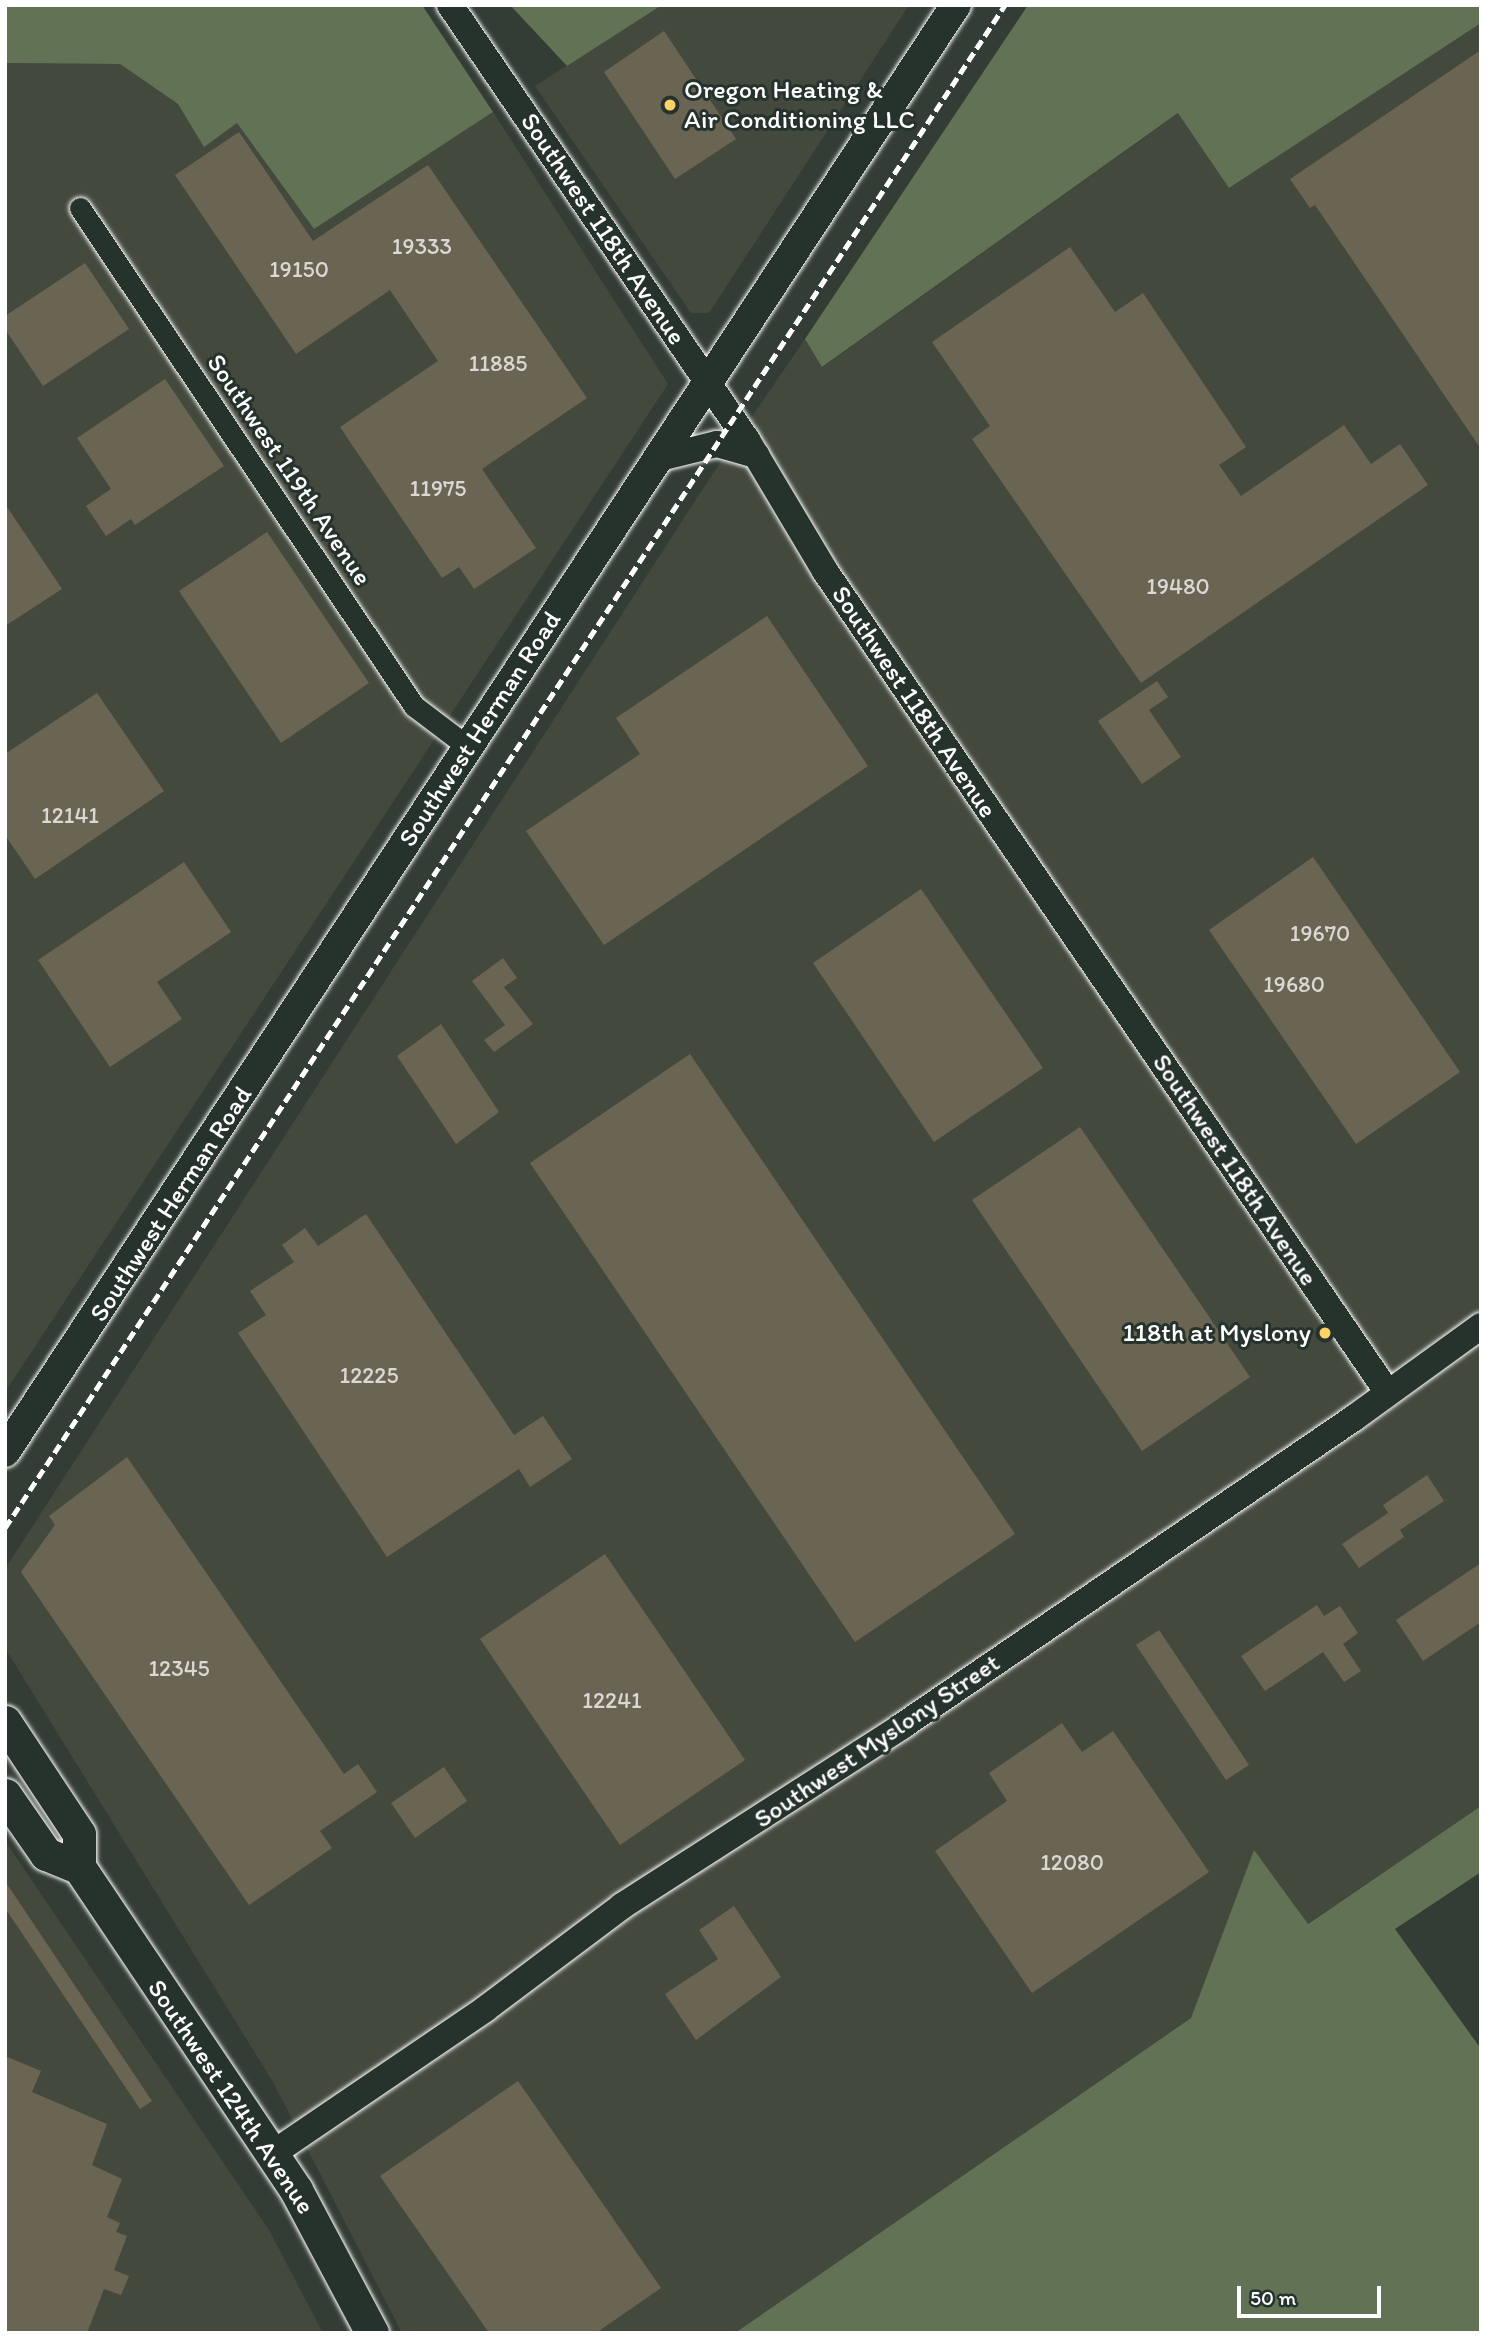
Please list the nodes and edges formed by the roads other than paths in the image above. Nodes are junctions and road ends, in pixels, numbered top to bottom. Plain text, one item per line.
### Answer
1 (450, 5) edge
2 (956, 5) edge
3 (80, 208) dead end
4 (708, 383) junction
5 (756, 455) junction
6 (656, 459) junction
7 (468, 747) junction
8 (1481, 1326) edge
9 (1388, 1393) junction
10 (5, 1452) edge
11 (5, 1722) edge
12 (5, 1794) edge
13 (79, 1867) junction
14 (272, 2154) junction
15 (372, 2333) edge

1 - 4 street, Southwest 118th Avenue
2 - 4 main road, Southwest Herman Road
3 - 7 street, Southwest 119th Avenue
4 - 5 street, Southwest 118th Avenue
4 - 6 main road, Southwest Herman Road
5 - 6 street
5 - 9 street, Southwest 118th Avenue
6 - 7 main road, Southwest Herman Road
7 - 10 main road, Southwest Herman Road
8 - 9 street, Southwest Myslony Street
9 - 14 street, Southwest Myslony Street
11 - 13 main road
12 - 13 main road
13 - 14 main road, Southwest 124th Avenue
14 - 15 main road, Southwest 124th Avenue

